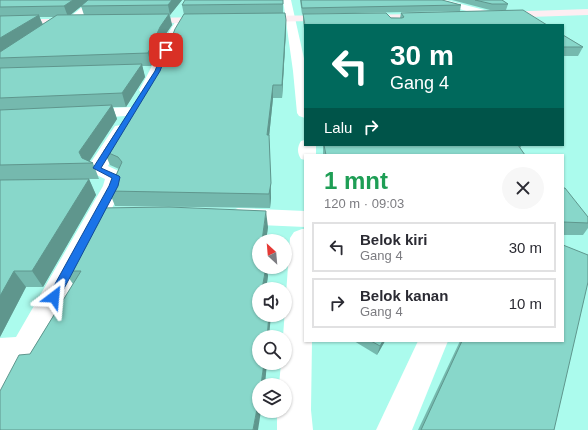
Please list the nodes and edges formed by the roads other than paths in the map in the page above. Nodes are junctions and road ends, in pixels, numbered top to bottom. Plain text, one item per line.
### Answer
1 (96, 0) edge
2 (288, 0) edge
3 (436, 0) edge
4 (588, 12) edge
5 (493, 15) junction
6 (436, 16) edge
7 (459, 16) edge
8 (178, 17) junction
9 (388, 17) junction
10 (290, 19) junction
11 (222, 20) edge
12 (245, 20) edge
13 (0, 22) edge
14 (57, 22) junction
15 (70, 22) junction
16 (85, 22) edge
17 (131, 22) edge
18 (395, 24) edge
19 (42, 33) edge
20 (304, 100) edge
21 (133, 112) junction
22 (70, 114) edge
23 (113, 186) junction
24 (91, 187) dead end
25 (124, 214) edge
26 (98, 215) junction
27 (220, 216) edge
28 (304, 231) edge
29 (433, 342) edge
30 (12, 352) edge
31 (0, 398) edge
32 (295, 430) edge
33 (394, 430) edge

1 - 15 street
2 - 10 street
3 - 5 street
4 - 5 main road
5 - 7 main road
6 - 9 main road
8 - 11 main road
8 - 17 main road
8 - 21 street
9 - 10 main road
9 - 18 street
10 - 12 main road
10 - 20 street
13 - 14 main road
14 - 15 main road
14 - 19 street
15 - 16 main road
21 - 22 street
21 - 23 street
23 - 24 street
23 - 26 street
25 - 26 street
26 - 30 street
27 - 28 street
28 - 32 street
29 - 33 street
30 - 31 street

